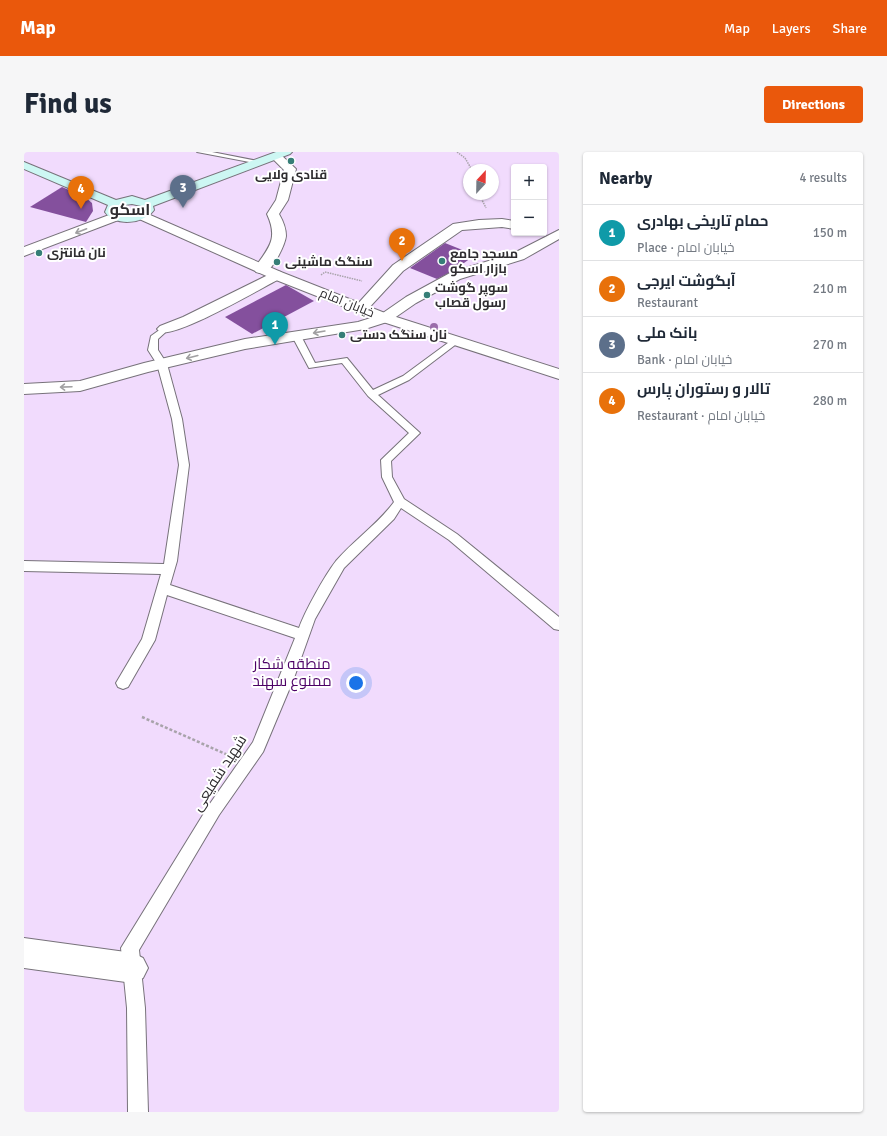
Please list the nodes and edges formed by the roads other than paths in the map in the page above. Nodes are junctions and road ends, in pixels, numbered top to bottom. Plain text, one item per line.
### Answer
1 (200, 152) edge
2 (281, 154) edge
3 (260, 162) junction
4 (24, 165) edge
5 (116, 210) junction
6 (144, 210) junction
7 (511, 224) edge
8 (547, 232) edge
9 (559, 234) edge
10 (24, 252) edge
11 (261, 268) junction
12 (276, 275) junction
13 (361, 308) junction
14 (385, 318) junction
15 (165, 330) joint
16 (296, 336) junction
17 (456, 340) junction
18 (162, 364) junction
19 (559, 374) edge
20 (24, 389) edge
21 (371, 394) junction
22 (400, 502) junction
23 (24, 566) edge
24 (168, 569) junction
25 (163, 588) junction
26 (559, 625) edge
27 (303, 635) junction
28 (123, 683) dead end
29 (24, 953) edge
30 (132, 968) junction
31 (138, 1112) edge

1 - 3 lane
2 - 3 main road
2 - 11 street
3 - 6 main road
4 - 5 main road
5 - 6 main road
5 - 6 main road
5 -> 10 street
6 - 11 street, خیابان امام
7 - 13 street
8 - 9 street
9 - 14 street
11 - 12 street, خیابان امام
12 - 13 street, خیابان امام
12 - 15 street
13 - 14 street, خیابان امام
14 -> 16 street
14 - 17 street, خیابان امام
15 - 18 lane
16 -> 18 street
16 - 21 lane
17 - 19 street, خیابان امام
17 - 21 lane
18 -> 20 street
18 - 24 lane
21 - 22 lane
22 - 26 lane
22 - 27 lane, شهید شفیعی
23 - 24 lane
24 - 25 lane
25 - 27 lane
25 - 28 lane
27 - 30 lane, شهید شفیعی
29 - 30 street
30 - 31 lane, شهید شفیعی

